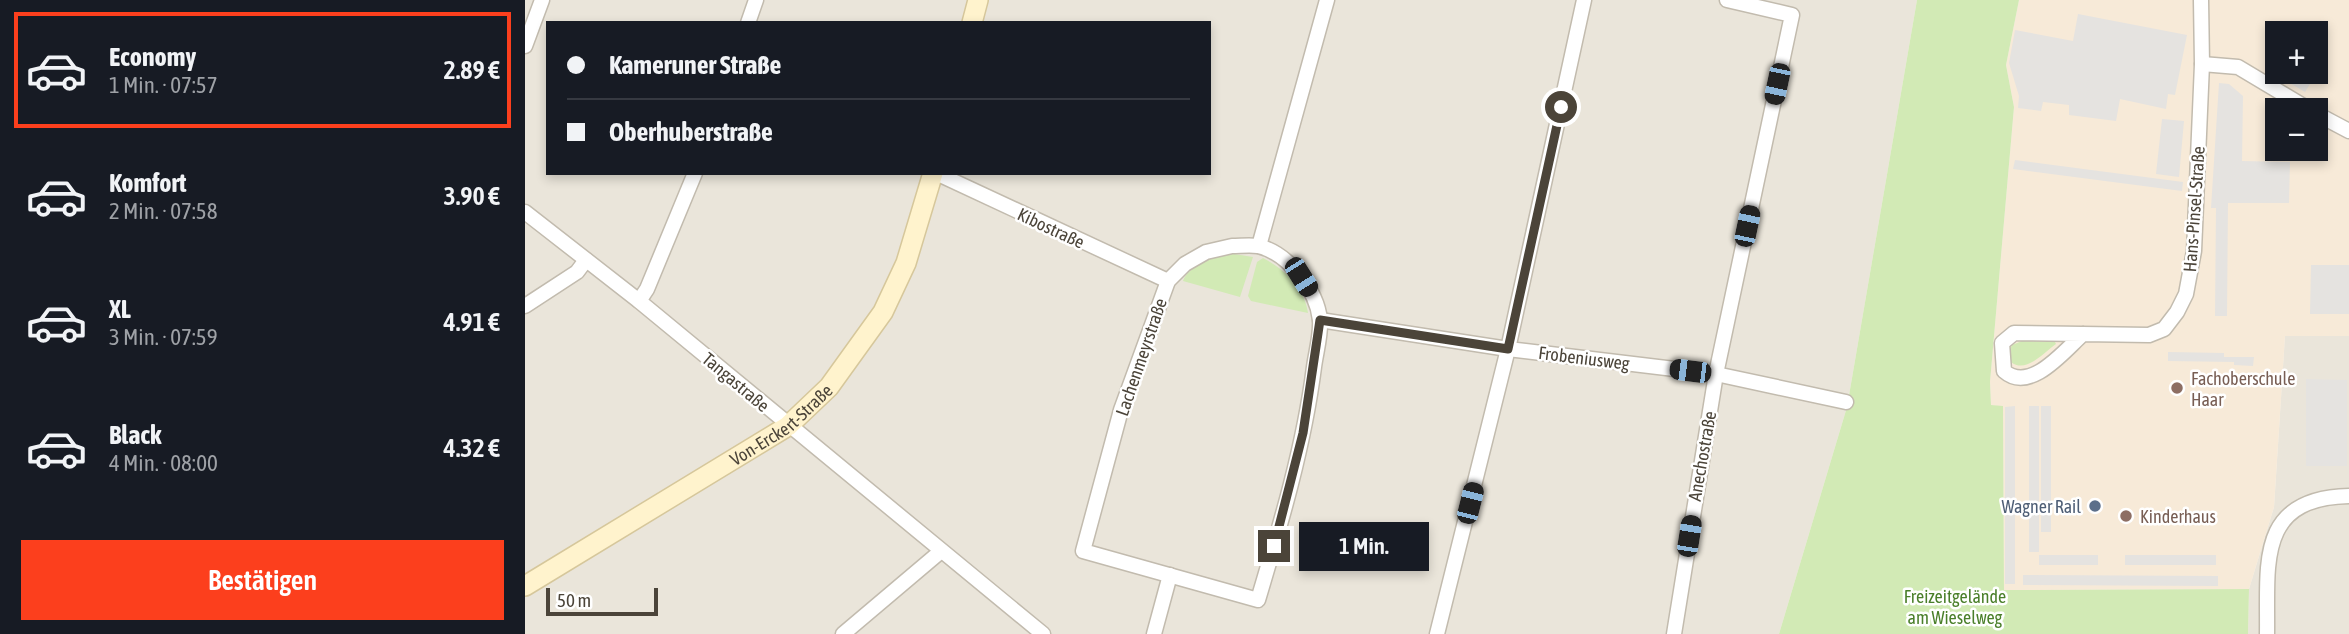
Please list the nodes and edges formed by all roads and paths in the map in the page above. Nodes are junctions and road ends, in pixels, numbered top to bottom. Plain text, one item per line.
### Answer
1 (542, 0) edge
2 (756, 0) edge
3 (978, 0) edge
4 (1327, 0) edge
5 (1584, 0) edge
6 (1727, 0) edge
7 (2201, 0) edge
8 (749, 21) edge
9 (973, 21) edge
10 (525, 47) edge
11 (2203, 64) junction
12 (2290, 98) edge
13 (2328, 120) edge
14 (2349, 131) edge
15 (694, 175) edge
16 (933, 175) edge
17 (938, 175) edge
18 (525, 212) edge
19 (1259, 246) junction
20 (586, 260) junction
21 (1168, 281) junction
22 (639, 301) junction
23 (525, 306) edge
24 (1320, 320) junction
25 (2083, 334) junction
26 (1508, 349) junction
27 (1716, 374) junction
28 (1846, 402) dead end
29 (788, 426) junction
30 (2349, 496) edge
31 (940, 552) junction
32 (1170, 575) junction
33 (525, 586) edge
34 (843, 634) edge
35 (1043, 634) edge
36 (1154, 634) edge
37 (1437, 634) edge
38 (1674, 634) edge
39 (2267, 634) edge

1 - 10 street
2 - 8 street
3 - 9 street
4 - 19 street
5 - 26 street
6 - 27 street, Anechostraße
7 - 11 street, Hans-Pinsel-Straße
11 - 12 street
11 - 25 street, Hans-Pinsel-Straße
13 - 14 street
15 - 22 street
16 - 29 street, Von-Erckert-Straße
17 - 21 street, Kibostraße
18 - 20 street, Tangastraße
19 - 21 street, Lachenmeyrstraße
19 - 24 street
20 - 22 street, Tangastraße
20 - 23 street
21 - 32 street, Lachenmeyrstraße
22 - 29 street, Tangastraße
24 - 26 street, Frobeniusweg
24 - 32 street
25 - 25 street, Hans-Pinsel-Straße
26 - 27 street, Frobeniusweg
26 - 37 street
27 - 28 street, Frobeniusweg
27 - 38 street, Anechostraße
29 - 31 street, Tangastraße
29 - 33 street, Von-Erckert-Straße
30 - 39 street
31 - 34 street
31 - 35 street, Tangastraße
32 - 36 street

